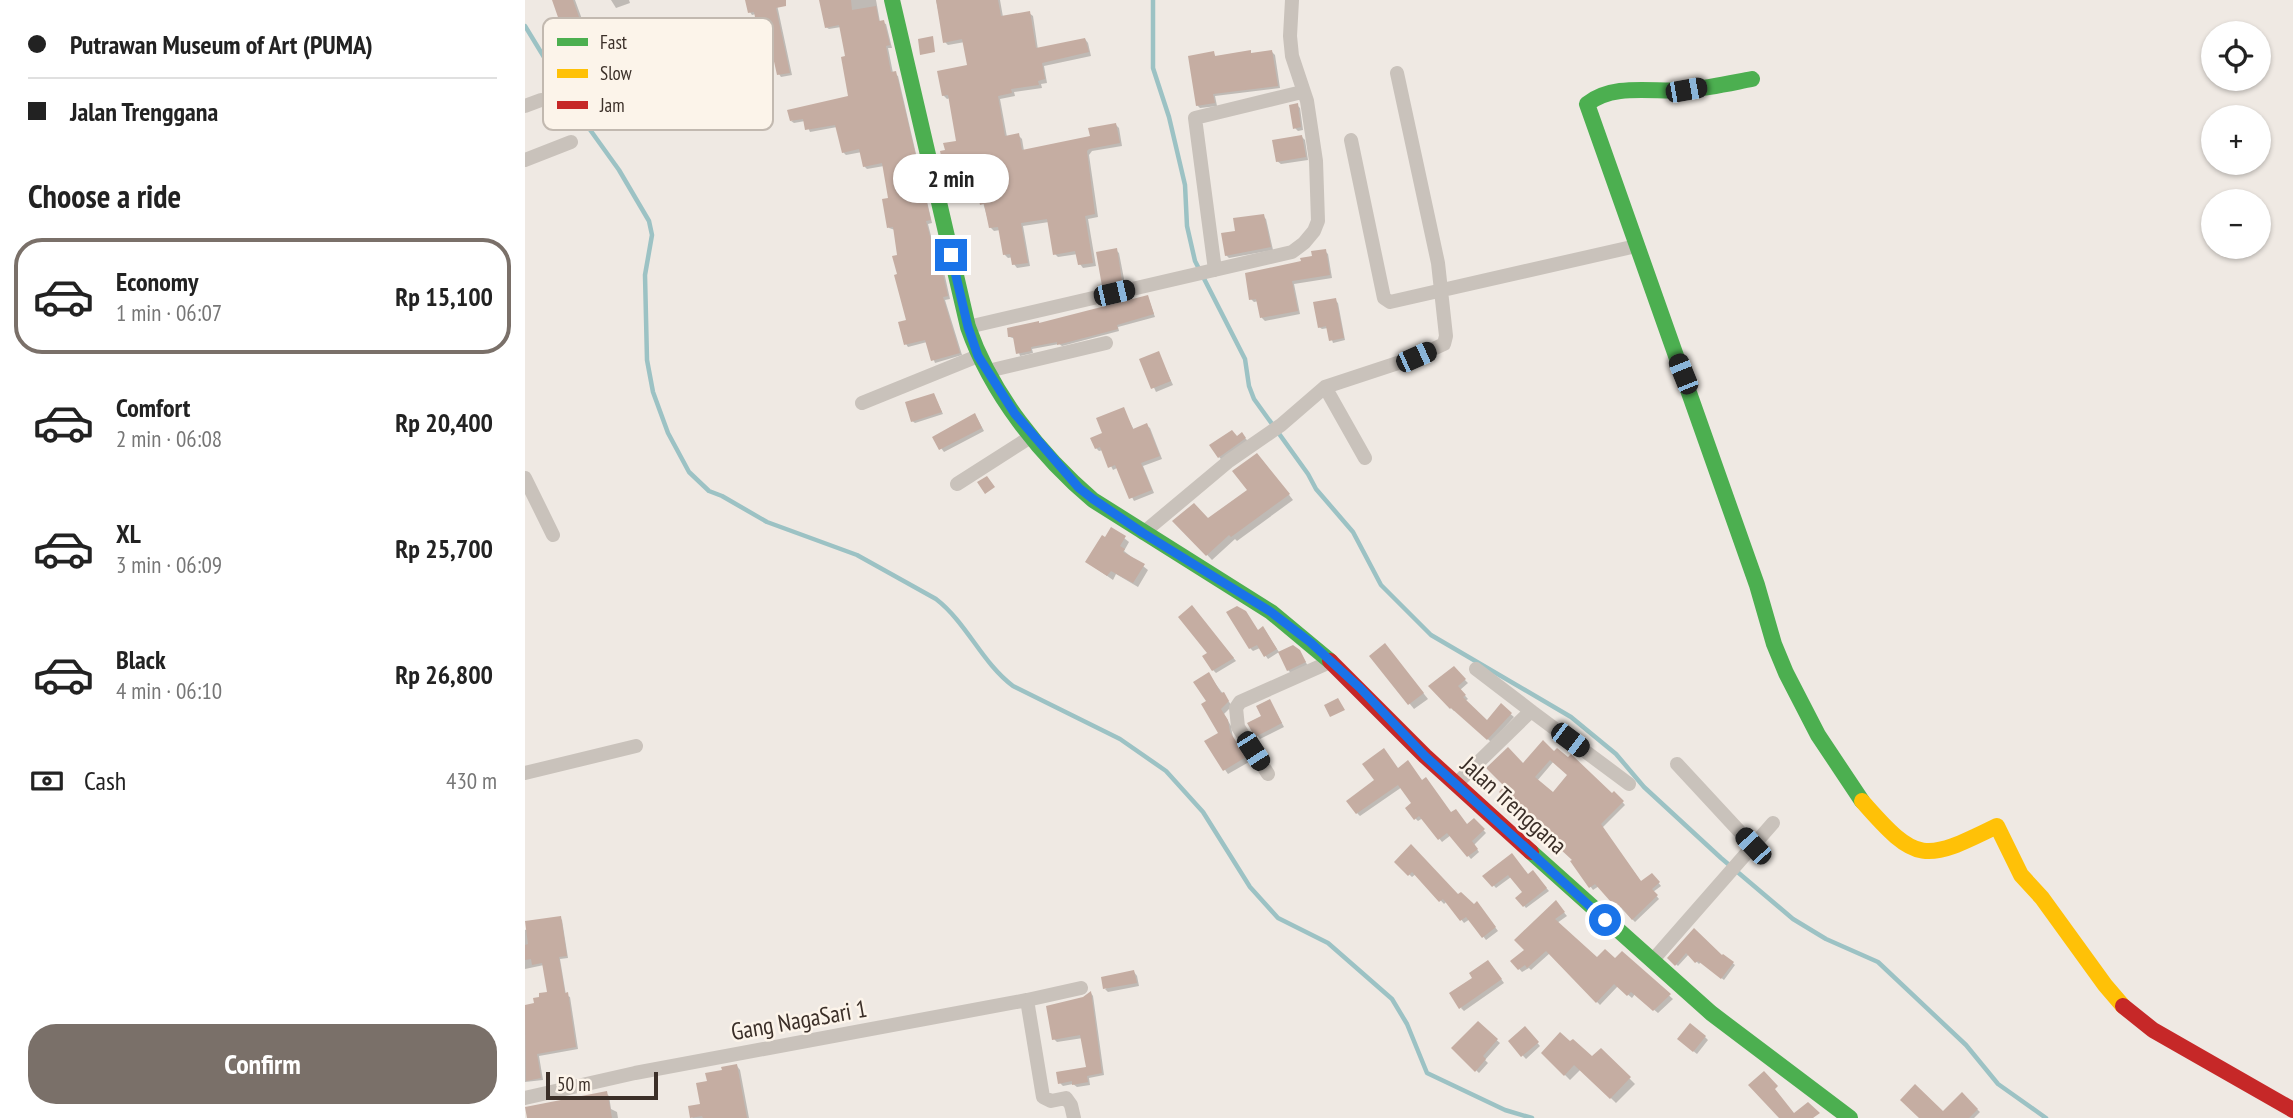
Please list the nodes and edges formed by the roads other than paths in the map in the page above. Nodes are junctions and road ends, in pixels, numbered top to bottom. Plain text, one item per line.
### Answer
1 (892, 0) edge
2 (1292, 0) edge
3 (1397, 73) dead end
4 (1752, 79) dead end
5 (1302, 92) junction
6 (541, 100) dead end
7 (525, 106) edge
8 (1351, 140) dead end
9 (571, 142) dead end
10 (525, 160) edge
11 (1636, 246) junction
12 (1215, 270) junction
13 (1441, 290) junction
14 (968, 327) junction
15 (1106, 343) dead end
16 (978, 356) junction
17 (988, 371) junction
18 (1325, 387) junction
19 (862, 403) dead end
20 (1032, 436) junction
21 (1365, 458) dead end
22 (525, 478) edge
23 (957, 484) dead end
24 (530, 502) edge
25 (1143, 533) junction
26 (553, 535) dead end
27 (1332, 661) junction
28 (1476, 670) dead end
29 (1531, 711) junction
30 (636, 746) dead end
31 (1677, 764) dead end
32 (525, 773) edge
33 (1268, 774) dead end
34 (1456, 784) junction
35 (1629, 785) dead end
36 (1773, 823) dead end
37 (1753, 846) junction
38 (1652, 961) junction
39 (1081, 988) dead end
40 (1027, 1000) junction
41 (525, 1098) edge
42 (2293, 1110) edge
43 (1074, 1118) edge
44 (1850, 1118) edge

1 - 14 main road, Jalan Trenggana
2 - 5 street
3 - 13 street
4 - 11 main road
5 - 12 street
5 - 12 street
6 - 7 street
8 - 13 street
9 - 10 street
11 - 13 street
11 - 42 main road
12 - 14 street
13 - 18 street
14 - 16 main road, Jalan Trenggana
15 - 17 street
16 - 17 main road, Jalan Trenggana
16 - 19 street
17 - 20 main road, Jalan Trenggana
18 - 21 street
18 - 25 street
20 - 23 street
20 - 25 main road, Jalan Trenggana
22 - 24 street
24 - 26 street
25 - 27 main road, Jalan Trenggana
27 - 33 street
27 - 34 main road, Jalan Trenggana
28 - 29 street
29 - 34 street
29 - 35 street
30 - 32 street
31 - 37 street
34 - 38 main road, Jalan Trenggana
36 - 37 street
37 - 38 street
38 - 44 main road, Jalan Trenggana
39 - 40 street, Gang NagaSari 1
40 - 41 street, Gang NagaSari 1
40 - 43 street

